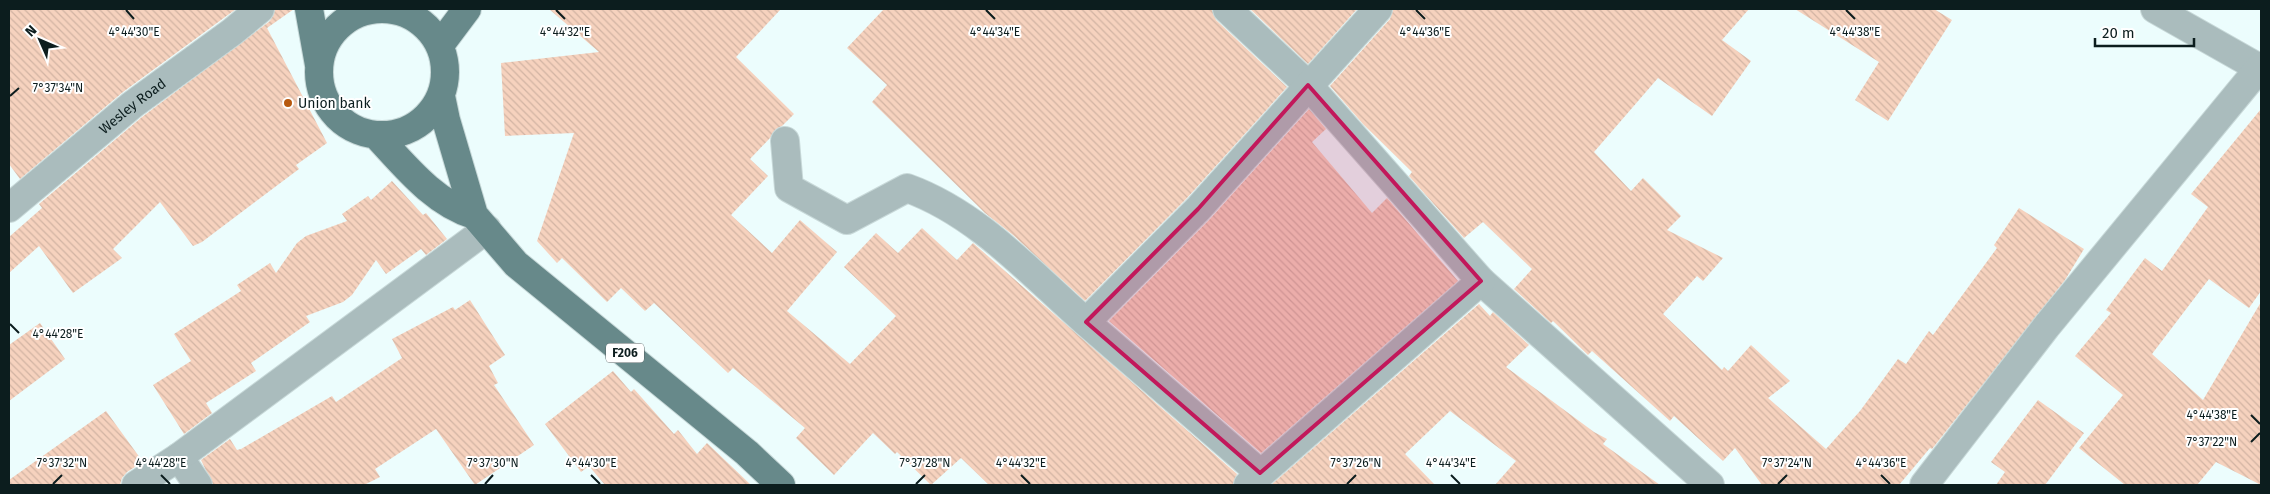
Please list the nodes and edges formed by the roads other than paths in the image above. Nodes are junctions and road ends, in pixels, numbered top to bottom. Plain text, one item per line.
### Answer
1 (260, 9) edge
2 (309, 9) edge
3 (468, 9) edge
4 (1227, 9) edge
5 (1378, 9) edge
6 (2156, 9) edge
7 (355, 11) edge
8 (440, 45) junction
9 (319, 65) junction
10 (2261, 68) edge
11 (1308, 85) junction
12 (441, 96) junction
13 (377, 136) junction
14 (784, 141) dead end
15 (9, 208) edge
16 (481, 222) junction
17 (1481, 281) junction
18 (1086, 322) junction
19 (179, 457) junction
20 (1254, 479) edge
21 (136, 485) edge
22 (198, 485) edge
23 (781, 485) edge
24 (1710, 485) edge
25 (1924, 485) edge

1 - 15 street, Wesley Road
2 - 9 main road, F206
3 - 8 main road
4 - 11 street
5 - 11 street
6 - 10 street
7 - 8 main road, F206
7 - 9 main road, F206
8 - 12 main road, F206
9 - 13 main road, F206
10 - 25 street
11 - 17 street
11 - 18 street
12 - 13 main road, F206
12 - 16 main road, F206
13 - 16 main road, F206
14 - 18 street
16 - 19 street
16 - 23 main road, F206
17 - 20 street
17 - 24 street
18 - 20 street
19 - 21 street
19 - 22 street

